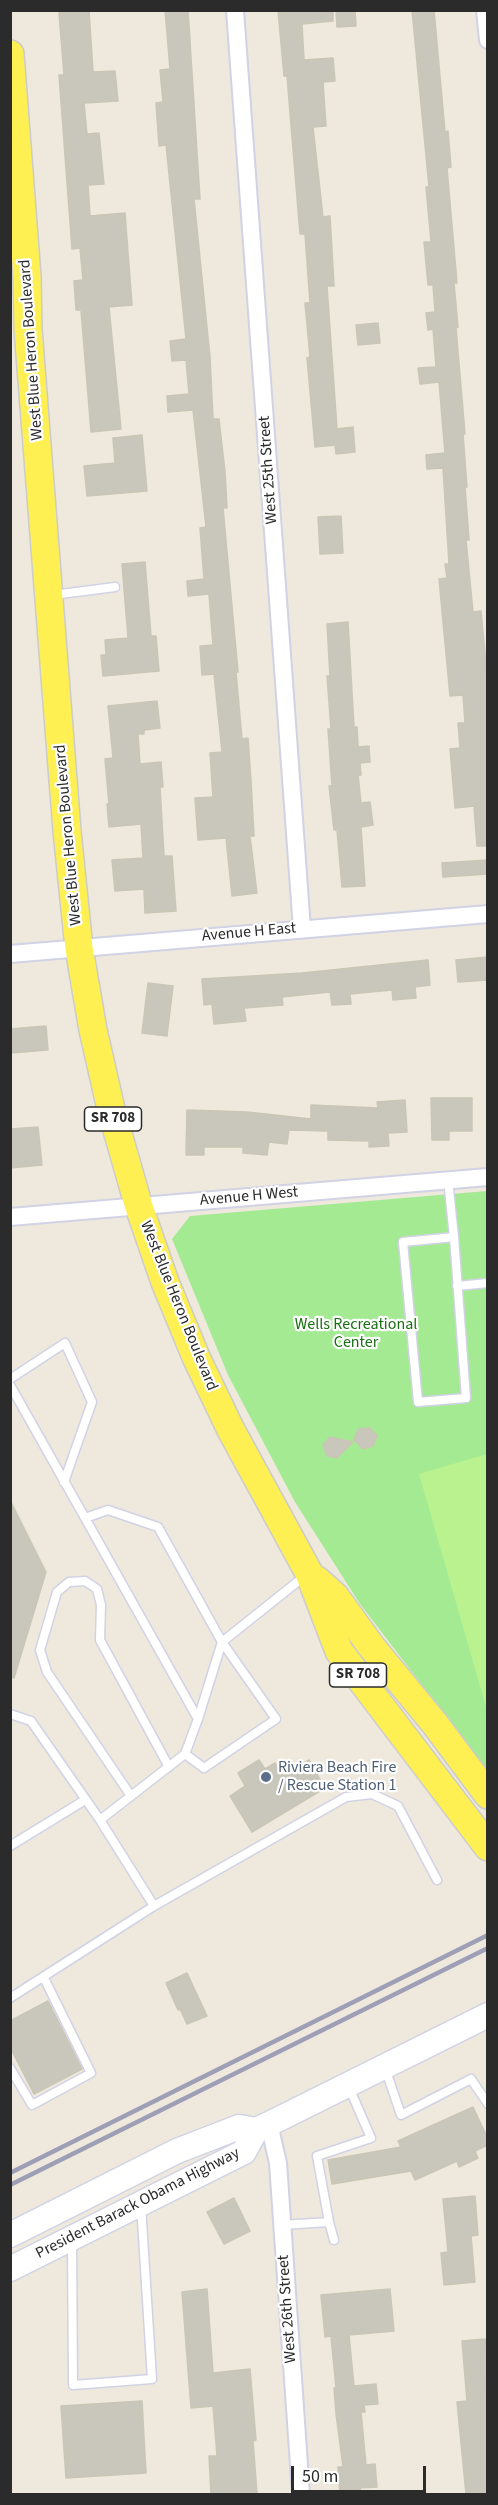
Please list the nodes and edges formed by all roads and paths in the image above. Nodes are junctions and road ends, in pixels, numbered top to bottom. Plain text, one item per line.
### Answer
1 (235, 10) edge
2 (485, 10) edge
3 (488, 40) edge
4 (10, 54) edge
5 (17, 231) edge
6 (115, 587) dead end
7 (50, 595) junction
8 (488, 914) edge
9 (302, 929) junction
10 (79, 948) junction
11 (10, 954) edge
12 (488, 1177) edge
13 (448, 1180) junction
14 (139, 1207) junction
15 (10, 1217) edge
16 (454, 1237) junction
17 (488, 1283) edge
18 (457, 1286) junction
19 (10, 1379) edge
20 (10, 1386) edge
21 (64, 1482) junction
22 (85, 1518) junction
23 (309, 1573) junction
24 (222, 1642) junction
25 (10, 1714) edge
26 (198, 1719) junction
27 (185, 1754) junction
28 (169, 1767) junction
29 (488, 1795) edge
30 (131, 1796) junction
31 (85, 1800) junction
32 (100, 1820) junction
33 (10, 1846) edge
34 (488, 1847) edge
35 (437, 1880) dead end
36 (154, 1906) junction
37 (44, 1978) junction
38 (10, 1998) edge
39 (488, 2015) edge
40 (385, 2066) junction
41 (10, 2068) edge
42 (348, 2085) junction
43 (488, 2103) edge
44 (262, 2127) junction
45 (141, 2203) junction
46 (328, 2222) junction
47 (282, 2225) junction
48 (10, 2235) edge
49 (72, 2238) junction
50 (334, 2240) dead end
51 (10, 2269) edge
52 (301, 2494) edge

1 - 9 street, West 25th Street
2 - 3 street
4 - 5 main road, West Blue Heron Boulevard / SR 708
5 - 7 main road, West Blue Heron Boulevard / SR 708
6 - 7 lane
7 - 10 main road, West Blue Heron Boulevard / SR 708
8 - 9 street, Avenue H East
9 - 10 street, Avenue H East
10 - 11 street, Avenue H East
10 - 14 main road, West Blue Heron Boulevard / SR 708
12 - 13 street, Avenue H West
13 - 14 street, Avenue H West
13 - 16 lane
14 - 15 street, Avenue H West
14 - 23 main road, West Blue Heron Boulevard / SR 708
16 - 18 lane
16 - 18 lane
17 - 18 lane
19 - 21 lane
20 - 21 lane
21 - 22 lane
22 - 24 lane
22 - 26 lane
23 - 24 lane
23 - 29 main road, West Blue Heron Boulevard / SR 708
23 - 34 main road, West Blue Heron Boulevard / SR 708
24 - 26 lane
24 - 27 lane
25 - 31 lane
26 - 27 lane
27 - 28 lane
28 - 30 lane
28 - 30 lane
30 - 32 lane
31 - 32 lane
31 - 33 lane
32 - 36 lane
35 - 36 lane
36 - 37 lane
37 - 38 lane
37 - 41 lane
39 - 40 main road, President Barack Obama Highway
40 - 42 main road, President Barack Obama Highway
40 - 43 lane
42 - 44 main road, President Barack Obama Highway
42 - 46 lane
44 - 45 main road, President Barack Obama Highway
44 - 47 street, West 26th Street
44 - 48 main road, President Barack Obama Highway
45 - 49 main road, President Barack Obama Highway
45 - 49 lane
46 - 47 lane
46 - 50 lane
47 - 52 street, West 26th Street
49 - 51 main road, President Barack Obama Highway

